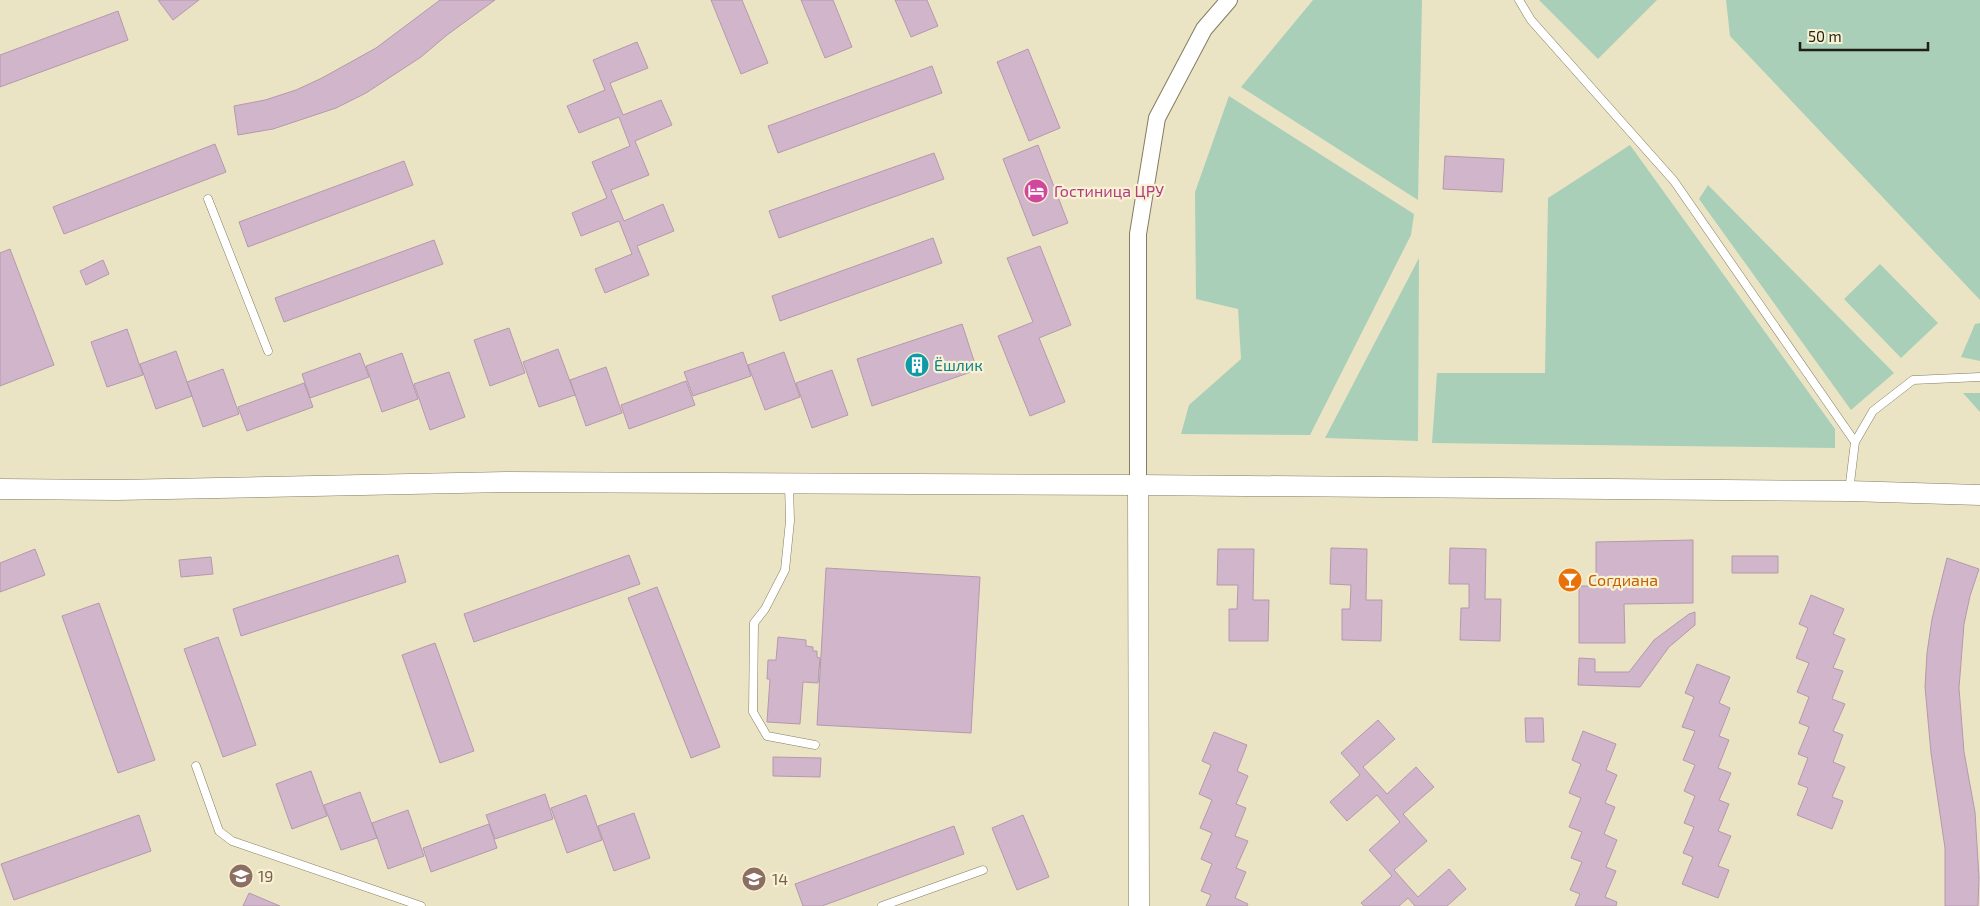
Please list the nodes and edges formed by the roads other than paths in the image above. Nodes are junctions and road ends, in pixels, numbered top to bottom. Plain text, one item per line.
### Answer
1 (1229, 0) edge
2 (1519, 0) edge
3 (208, 199) dead end
4 (268, 351) dead end
5 (1980, 377) edge
6 (1855, 442) junction
7 (789, 484) junction
8 (1138, 485) junction
9 (0, 489) edge
10 (1849, 491) junction
11 (1980, 495) edge
12 (815, 745) dead end
13 (196, 766) dead end
14 (983, 870) dead end
15 (421, 906) edge
16 (882, 906) edge
17 (1139, 906) edge

1 - 8 street
2 - 6 lane
3 - 4 lane
5 - 6 lane
6 - 10 lane
7 - 8 street
7 - 9 street
7 - 12 lane
8 - 10 street
8 - 17 street
10 - 11 street
13 - 15 lane
14 - 16 lane

